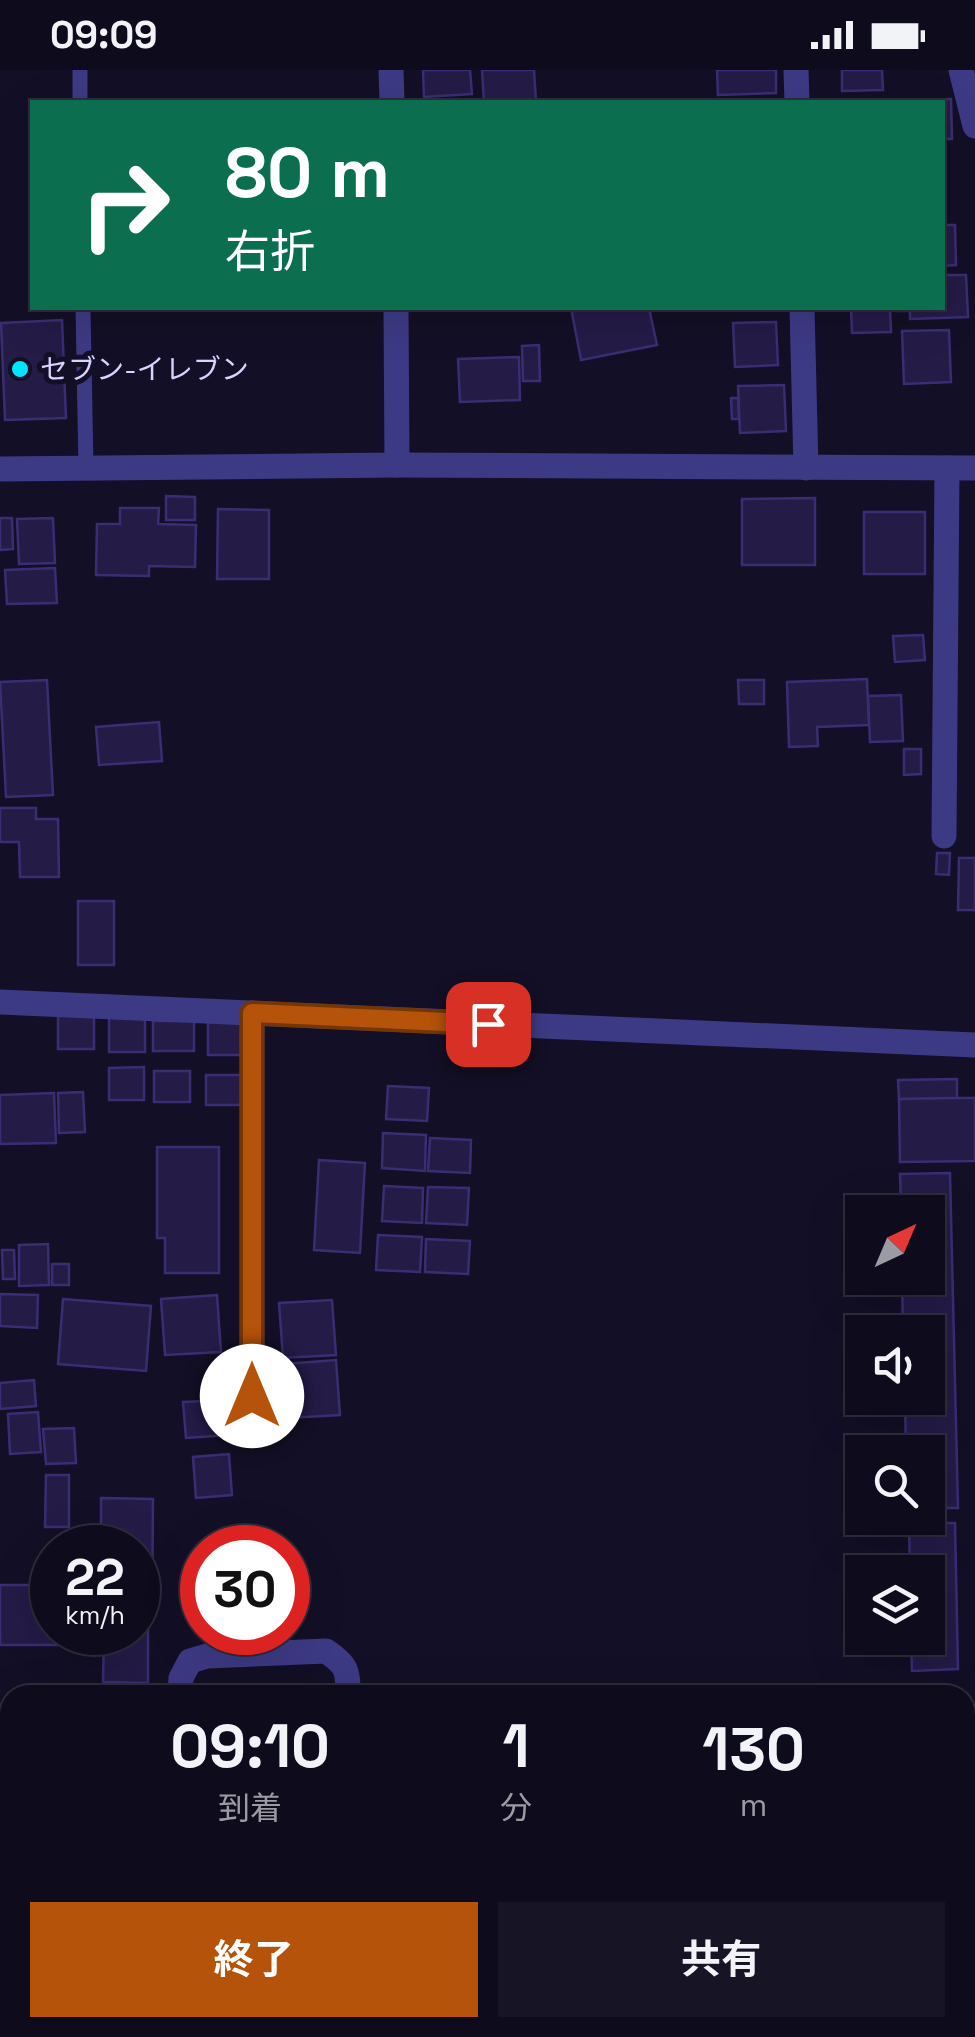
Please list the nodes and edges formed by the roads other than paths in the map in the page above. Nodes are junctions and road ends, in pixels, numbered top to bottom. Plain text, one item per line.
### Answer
1 (80, 70) edge
2 (391, 70) edge
3 (796, 70) edge
4 (962, 70) edge
5 (80, 100) edge
6 (392, 100) edge
7 (797, 100) edge
8 (975, 126) edge
9 (83, 310) edge
10 (396, 310) edge
11 (802, 310) edge
12 (397, 465) junction
13 (86, 468) junction
14 (806, 468) junction
15 (947, 468) junction
16 (975, 468) edge
17 (0, 469) edge
18 (944, 836) dead end
19 (0, 1002) edge
20 (252, 1013) junction
21 (975, 1045) edge
22 (252, 1434) dead end
23 (181, 1685) edge
24 (348, 1685) edge

1 - 5 lane
2 - 6 street
3 - 7 street
4 - 8 street
9 - 13 lane
10 - 12 street
11 - 14 street
12 - 13 street
12 - 14 street
13 - 17 street
14 - 15 street
15 - 16 street
15 - 18 street
19 - 20 street
20 - 21 street
20 - 22 street
23 - 24 street

